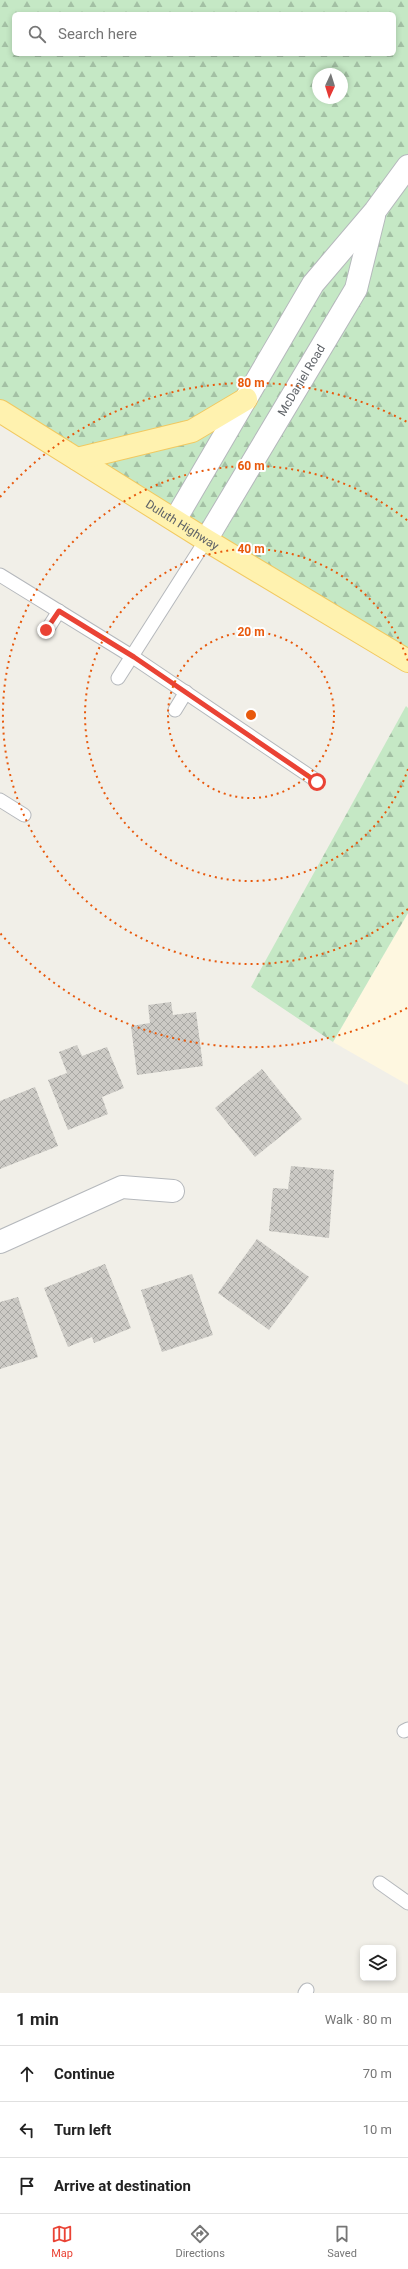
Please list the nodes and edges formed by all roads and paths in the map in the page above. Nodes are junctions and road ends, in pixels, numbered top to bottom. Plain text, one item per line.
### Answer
1 (408, 166) edge
2 (375, 211) junction
3 (246, 399) junction
4 (0, 411) edge
5 (77, 459) junction
6 (174, 520) junction
7 (206, 540) junction
8 (0, 574) edge
9 (59, 611) junction
10 (46, 630) dead end
11 (134, 657) junction
12 (408, 662) edge
13 (118, 678) dead end
14 (186, 692) junction
15 (175, 710) dead end
16 (317, 782) dead end
17 (0, 800) edge
18 (24, 815) dead end
19 (173, 1191) dead end
20 (0, 1242) edge
21 (380, 1883) dead end
22 (408, 1903) edge

1 - 2 street, McDaniel Road
2 - 3 street, McDaniel Road
2 - 7 street, McDaniel Road
3 - 5 main road
3 - 6 street, McDaniel Road
4 - 5 main road, Duluth Highway
5 - 6 main road, Duluth Highway
6 - 7 main road, Duluth Highway
7 - 11 lane
7 - 12 main road, Duluth Highway
8 - 9 lane
9 - 10 lane
9 - 11 lane
11 - 13 lane
11 - 14 lane
14 - 15 lane
14 - 16 lane
17 - 18 lane
19 - 20 street
21 - 22 lane

